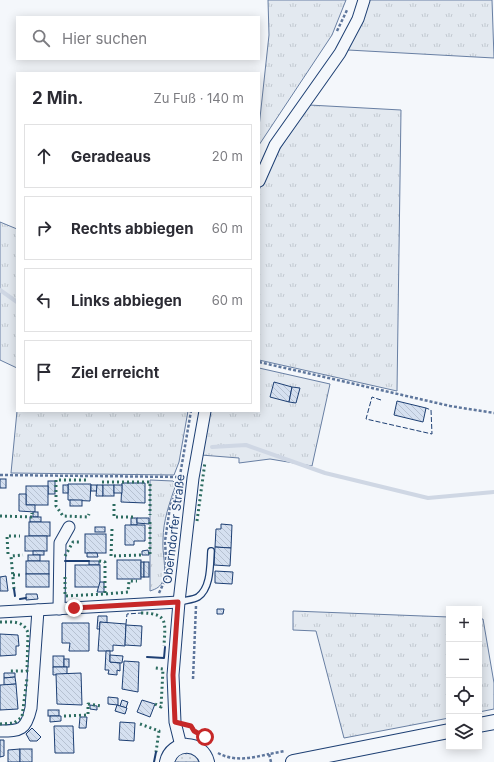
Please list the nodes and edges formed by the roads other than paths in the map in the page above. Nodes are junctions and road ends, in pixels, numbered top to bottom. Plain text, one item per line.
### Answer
1 (364, 0) edge
2 (260, 179) edge
3 (205, 412) edge
4 (69, 527) dead end
5 (211, 551) dead end
6 (178, 602) junction
7 (58, 609) junction
8 (38, 610) junction
9 (0, 612) edge
10 (494, 722) edge
11 (482, 724) edge
12 (0, 732) edge
13 (446, 732) edge
14 (181, 746) junction
15 (212, 757) edge
16 (167, 762) edge
17 (293, 762) edge

1 - 2 street
3 - 6 street, Oberndorfer Straße
4 - 7 street
5 - 6 lane
6 - 7 street
6 - 14 street, Oberndorfer Straße
7 - 8 street
8 - 9 street
8 - 12 street
10 - 11 street
13 - 17 street
14 - 15 street
14 - 16 street

